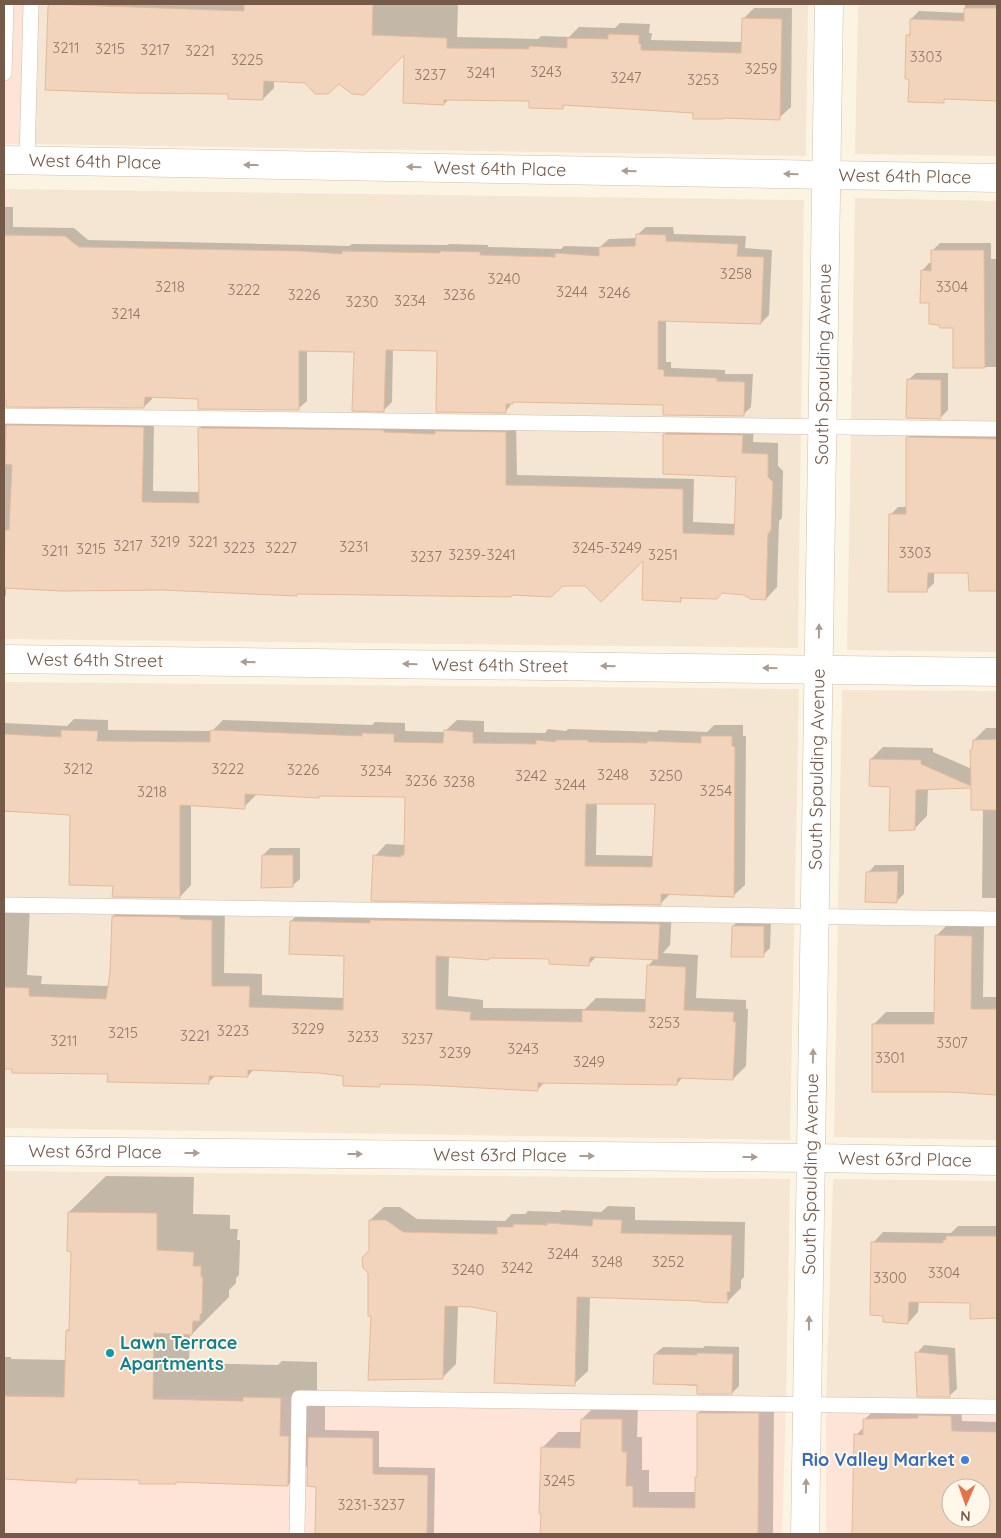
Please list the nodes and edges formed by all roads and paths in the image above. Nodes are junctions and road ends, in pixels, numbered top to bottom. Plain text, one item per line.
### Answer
1 (6, 4) edge
2 (31, 4) edge
3 (829, 4) edge
4 (4, 73) edge
5 (15, 161) edge
6 (826, 175) junction
7 (997, 178) edge
8 (4, 416) edge
9 (822, 427) junction
10 (997, 430) edge
11 (4, 659) edge
12 (819, 669) junction
13 (997, 672) edge
14 (4, 905) edge
15 (815, 916) junction
16 (997, 918) edge
17 (4, 1151) edge
18 (811, 1158) junction
19 (997, 1161) edge
20 (808, 1404) junction
21 (997, 1407) edge
22 (296, 1534) edge
23 (806, 1534) edge

1 - 4 lane
2 - 5 lane
3 - 6 street, South Spaulding Avenue
6 -> 5 street, West 64th Place
6 - 7 street, West 64th Place
6 - 9 street, South Spaulding Avenue
8 - 9 lane
9 - 10 lane
12 -> 9 street, South Spaulding Avenue
12 -> 11 street, West 64th Street
12 - 13 street, West 64th Street
12 - 15 street, South Spaulding Avenue
14 - 15 lane
15 - 16 lane
18 -> 15 street, South Spaulding Avenue
17 -> 18 street, West 63rd Place
18 - 19 street, West 63rd Place
20 -> 18 street, South Spaulding Avenue
20 - 21 lane
20 - 22 lane
23 -> 20 street, South Spaulding Avenue

